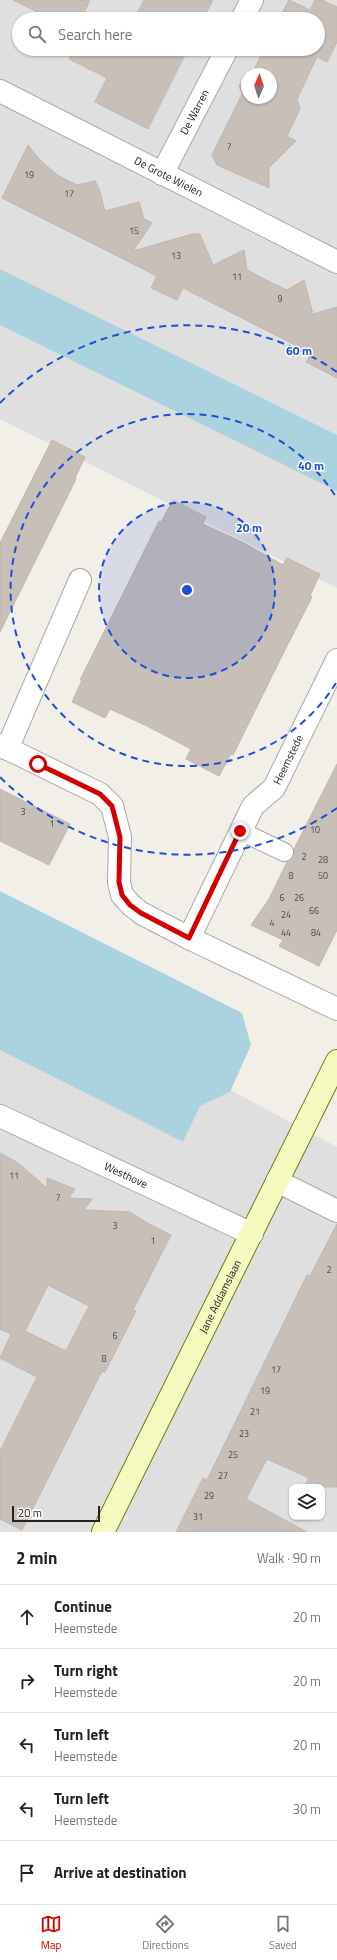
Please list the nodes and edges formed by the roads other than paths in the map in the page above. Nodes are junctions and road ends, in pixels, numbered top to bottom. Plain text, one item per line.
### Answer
1 (252, 0) edge
2 (246, 12) edge
3 (223, 56) edge
4 (0, 91) edge
5 (162, 174) junction
6 (337, 262) edge
7 (80, 580) dead end
8 (337, 660) edge
9 (3, 747) edge
10 (240, 831) junction
11 (284, 852) dead end
12 (189, 938) junction
13 (337, 1009) edge
14 (337, 1062) edge
15 (0, 1116) edge
16 (277, 1181) junction
17 (337, 1211) edge
18 (252, 1234) junction
19 (104, 1532) edge

1 - 2 street
3 - 5 street, De Warren
4 - 5 street, De Grote Wielen
5 - 6 street, De Grote Wielen
7 - 9 street
8 - 10 street, Heemstede
9 - 12 street
10 - 11 lane
10 - 12 street, Heemstede
12 - 13 street
14 - 16 street, Jane Addamslaan
15 - 18 street, Westhove
16 - 17 street
16 - 18 street, Jane Addamslaan
18 - 19 street, Jane Addamslaan

